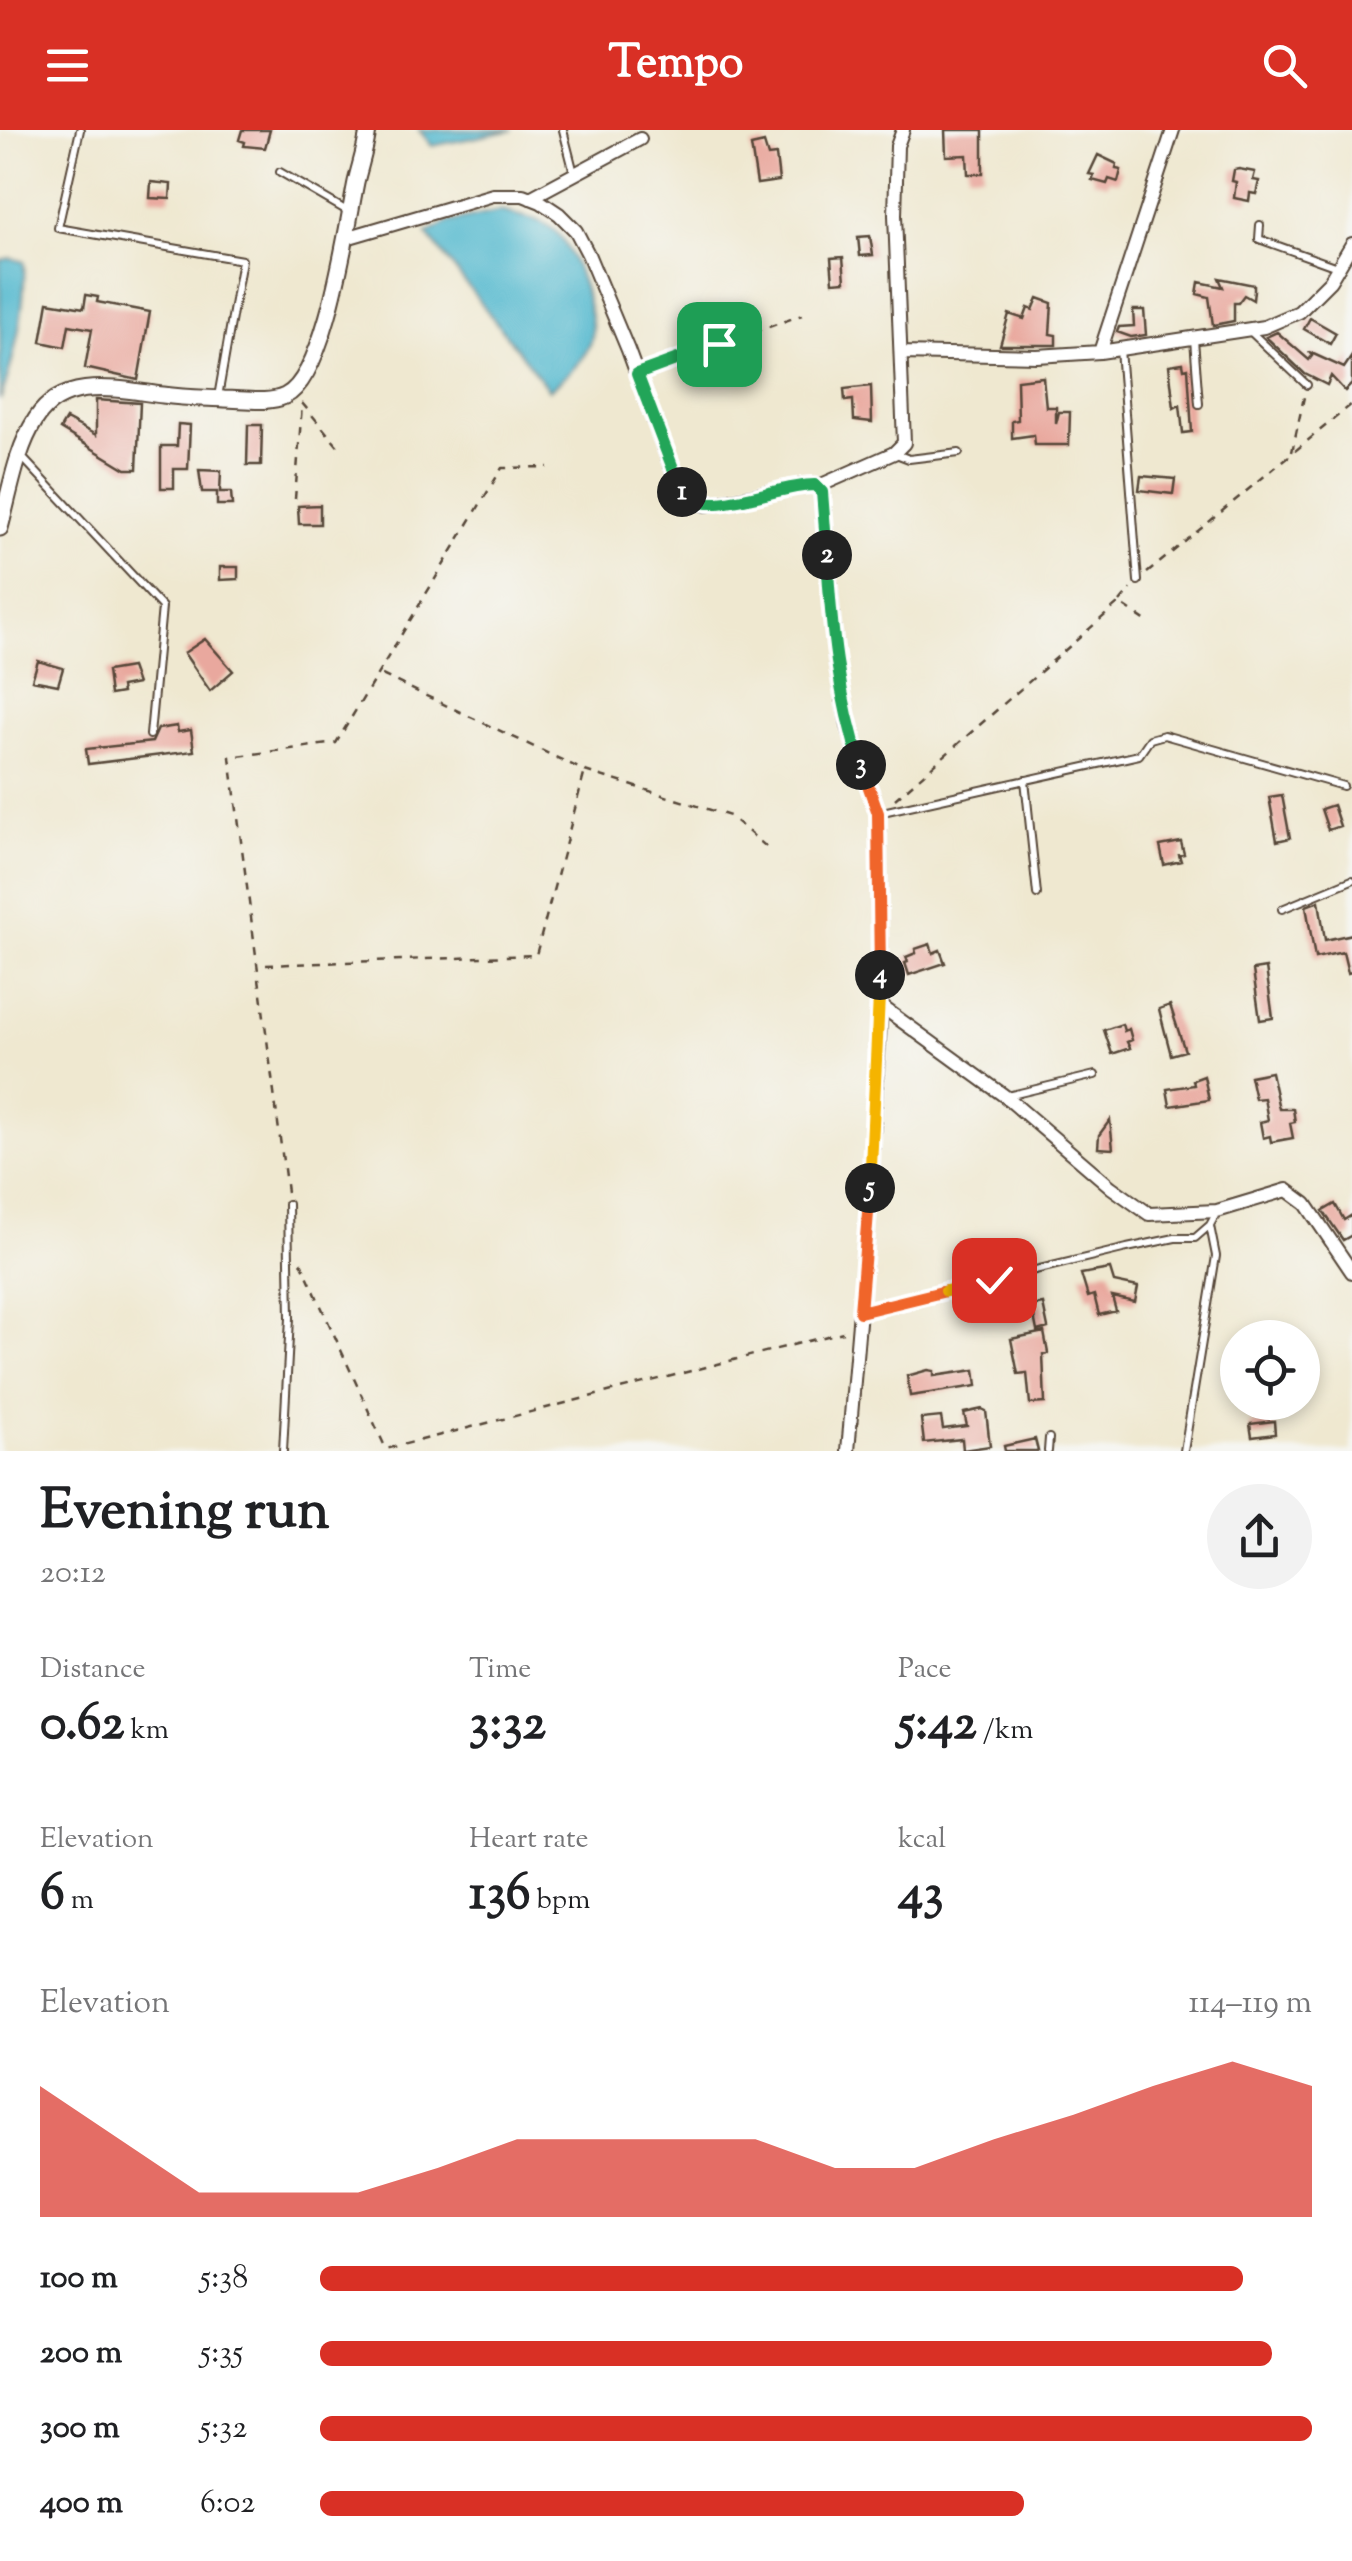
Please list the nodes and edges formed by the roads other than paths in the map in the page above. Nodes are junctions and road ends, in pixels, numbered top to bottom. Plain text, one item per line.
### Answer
1 (80, 130) edge
2 (368, 130) edge
3 (564, 130) edge
4 (903, 130) edge
5 (1173, 130) edge
6 (640, 138) dead end
7 (280, 172) dead end
8 (574, 174) junction
9 (530, 198) junction
10 (350, 212) junction
11 (1260, 225) dead end
12 (346, 238) junction
13 (1352, 244) edge
14 (1338, 268) junction
15 (1249, 330) junction
16 (1194, 340) junction
17 (1120, 347) junction
18 (1100, 352) junction
19 (901, 353) junction
20 (1307, 386) road end
21 (218, 399) junction
22 (1199, 404) dead end
23 (894, 453) junction
24 (959, 453) dead end
25 (20, 455) junction
26 (818, 486) junction
27 (0, 528) edge
28 (1138, 581) road end
29 (150, 735) dead end
30 (1025, 780) junction
31 (1343, 786) dead end
32 (878, 813) junction
33 (1352, 880) edge
34 (1037, 894) dead end
35 (1282, 909) dead end
36 (881, 1006) junction
37 (1095, 1075) dead end
38 (1006, 1097) junction
39 (288, 1204) road end
40 (1217, 1211) junction
41 (1210, 1225) junction
42 (1352, 1272) edge
43 (860, 1312) junction
44 (1048, 1438) dead end
45 (283, 1451) edge
46 (848, 1451) edge
47 (1048, 1451) edge
48 (1184, 1451) edge

1 - 21 lane
2 - 10 street
3 - 8 lane
4 - 19 street
5 - 18 street
6 - 8 street
7 - 10 lane
8 - 9 street
9 - 12 street
9 - 26 street
10 - 12 street
11 - 14 lane
12 - 21 street
13 - 14 street
14 - 15 street
15 - 16 street
15 - 20 lane
16 - 17 street
16 - 22 lane
17 - 18 street
17 - 28 lane
18 - 19 street
19 - 23 street
21 - 25 street
23 - 24 lane
23 - 26 street
25 - 27 street
25 - 29 lane
26 - 32 street
30 - 31 lane
30 - 32 lane
30 - 34 lane
32 - 36 street
33 - 35 lane
36 - 38 street
36 - 43 street
37 - 38 lane
38 - 40 street
39 - 45 lane
40 - 41 lane
40 - 42 street
41 - 43 lane
41 - 48 lane
43 - 46 street
44 - 47 lane

